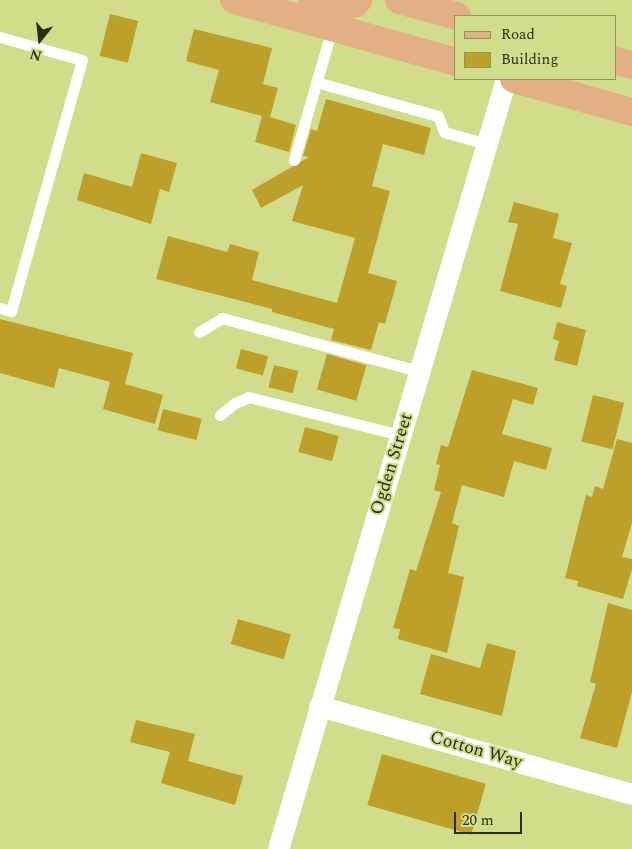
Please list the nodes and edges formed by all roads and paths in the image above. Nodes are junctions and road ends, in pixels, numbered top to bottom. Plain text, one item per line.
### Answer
1 (234, 0) edge
2 (312, 0) edge
3 (358, 0) edge
4 (399, 0) edge
5 (454, 15) edge
6 (332, 28) junction
7 (1, 41) edge
8 (454, 61) edge
9 (617, 61) edge
10 (632, 65) edge
11 (506, 80) edge
12 (518, 80) edge
13 (316, 82) junction
14 (632, 112) edge
15 (487, 144) junction
16 (294, 160) dead end
17 (0, 308) edge
18 (199, 332) dead end
19 (419, 371) junction
20 (220, 415) dead end
21 (400, 436) junction
22 (319, 706) junction
23 (632, 794) edge
24 (278, 849) edge

1 - 6 main road
2 - 3 main road
4 - 5 main road
6 - 8 main road
6 - 13 lane
7 - 17 lane
9 - 10 main road
11 - 15 street, Ogden Street
12 - 14 main road
13 - 15 lane
13 - 16 lane
15 - 19 street, Ogden Street
18 - 19 lane
19 - 21 street, Ogden Street
20 - 21 lane
21 - 22 street, Ogden Street
22 - 23 street, Cotton Way
22 - 24 street, Ogden Street

